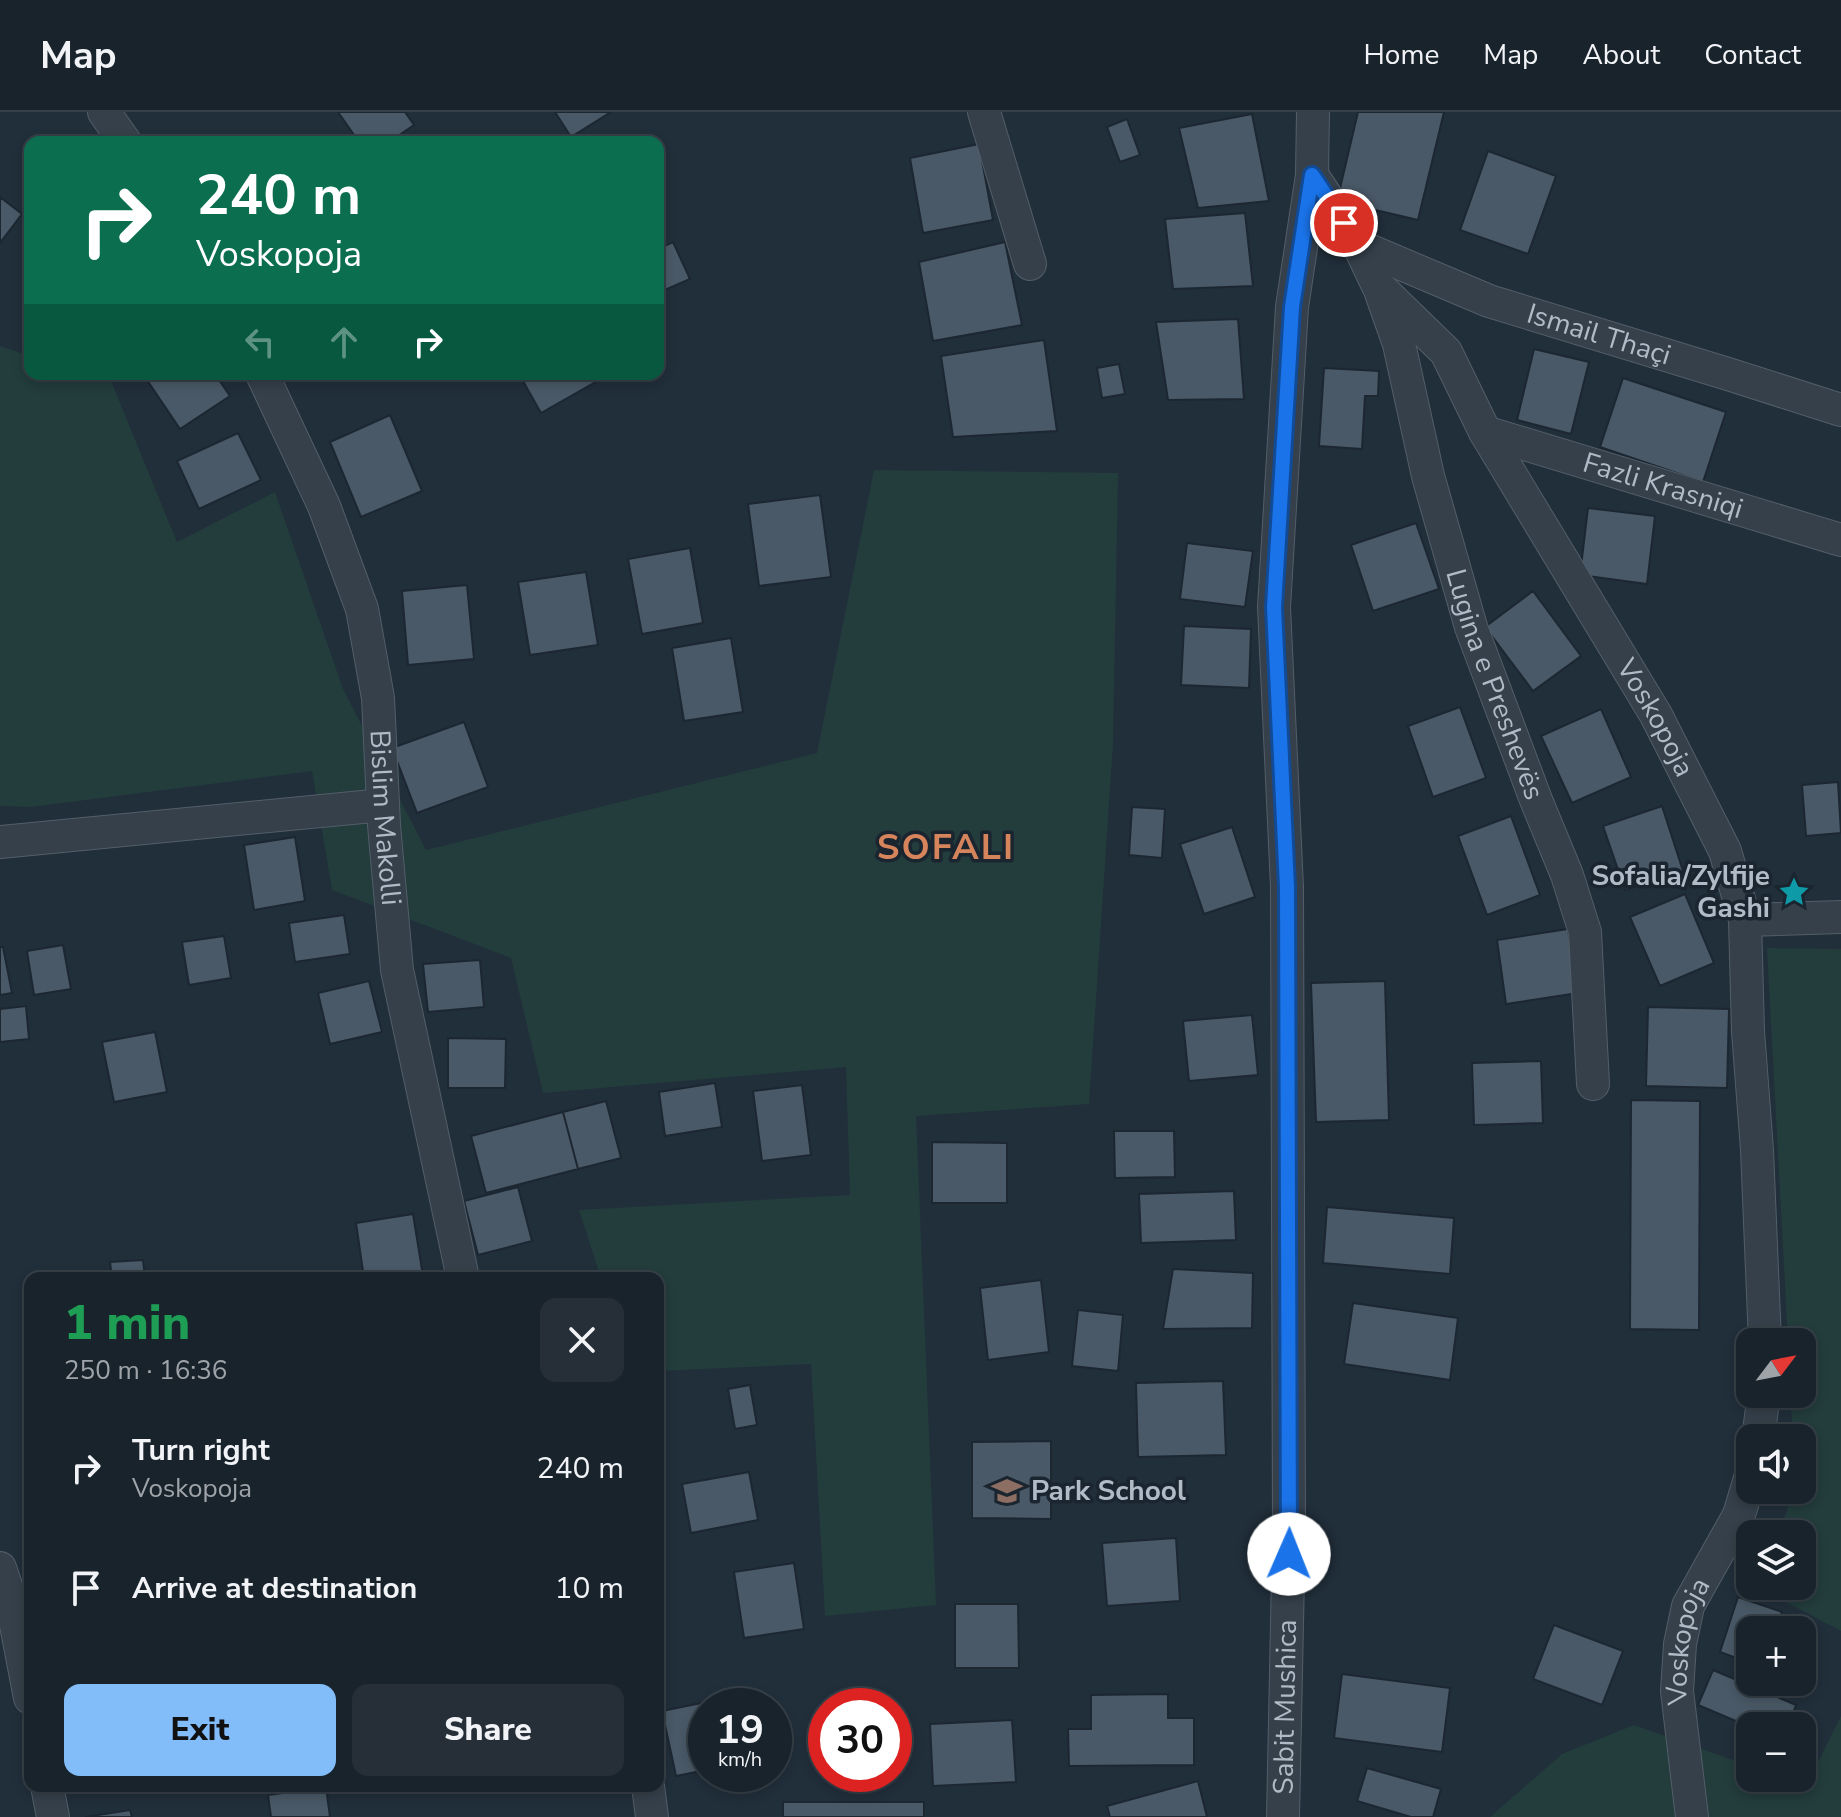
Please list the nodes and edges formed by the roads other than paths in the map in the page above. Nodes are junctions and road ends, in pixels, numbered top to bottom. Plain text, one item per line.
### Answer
1 (104, 112) edge
2 (984, 112) edge
3 (1313, 112) edge
4 (121, 136) edge
5 (1312, 175) junction
6 (1359, 246) junction
7 (1030, 264) dead end
8 (1378, 286) junction
9 (265, 380) edge
10 (1841, 410) edge
11 (1485, 432) junction
12 (1841, 540) edge
13 (383, 805) junction
14 (0, 842) edge
15 (1841, 917) edge
16 (1745, 920) junction
17 (1593, 1084) dead end
18 (462, 1272) edge
19 (1764, 1328) edge
20 (1742, 1504) edge
21 (0, 1568) edge
22 (24, 1667) edge
23 (48, 1792) edge
24 (649, 1792) edge
25 (53, 1817) edge
26 (652, 1817) edge
27 (1283, 1817) edge
28 (1692, 1817) edge

1 - 4 street
2 - 7 street
3 - 5 street, Sabit Mushica
5 - 6 street, Voskopoja
5 - 27 street, Sabit Mushica
6 - 8 street, Voskopoja
6 - 10 street, Ismail Thaçi
8 - 11 street, Voskopoja
8 - 17 street, Lugina e Preshevës
9 - 13 street, Bislim Makolli
11 - 12 street, Fazli Krasniqi
11 - 16 street, Voskopoja
13 - 14 street
13 - 18 street, Bislim Makolli
15 - 16 street
16 - 19 street, Voskopoja
20 - 28 street, Voskopoja
21 - 22 street
23 - 25 street
24 - 26 street

